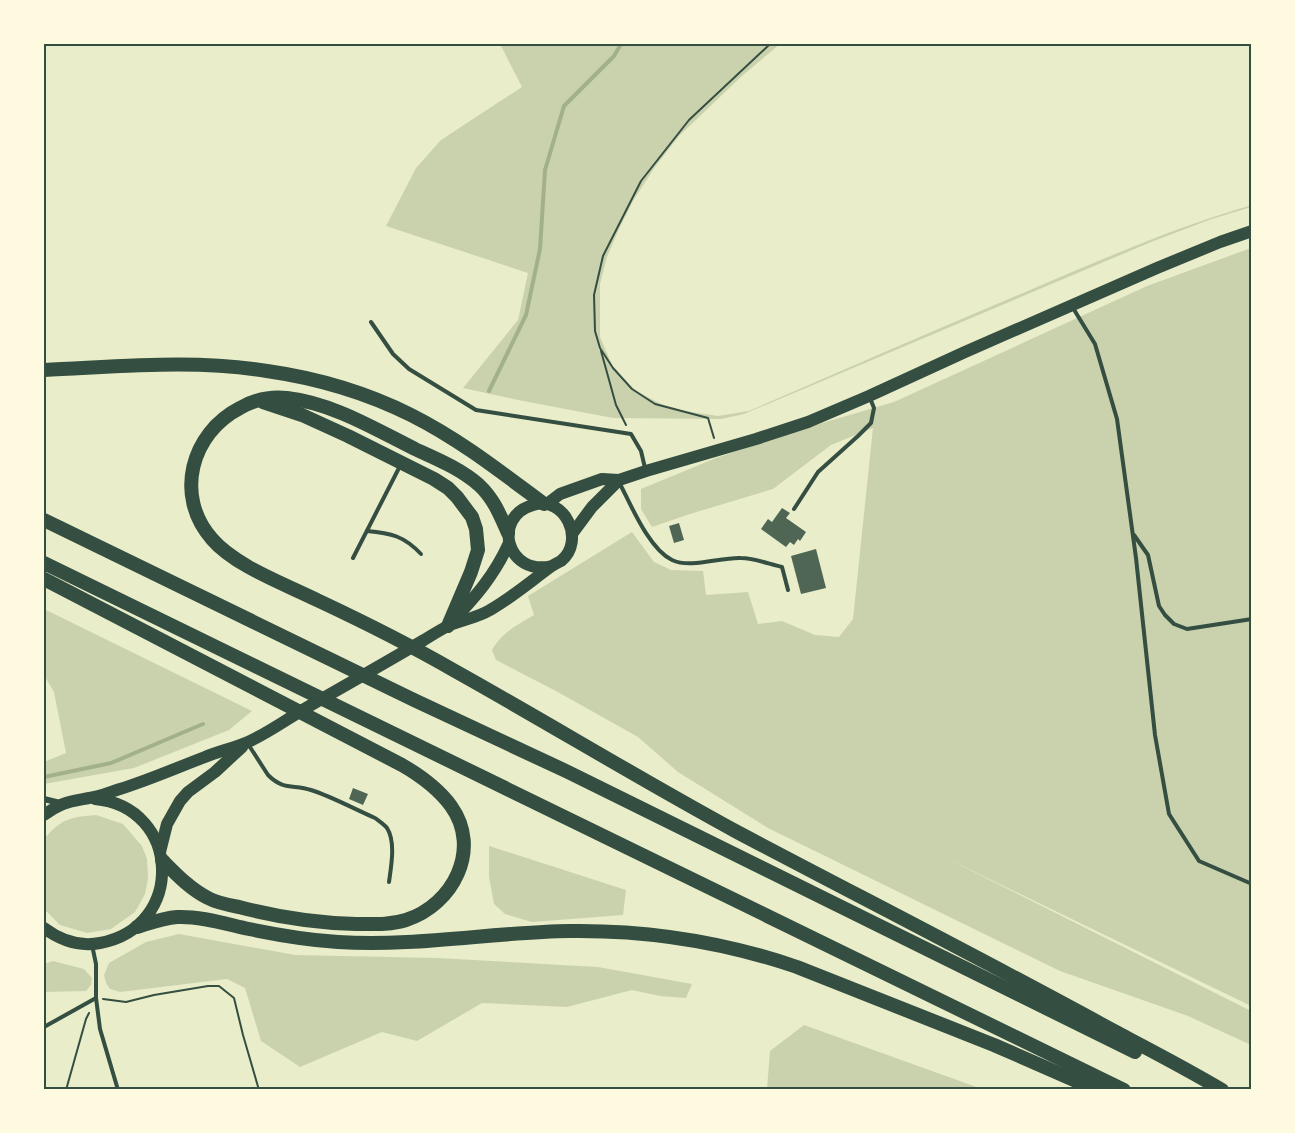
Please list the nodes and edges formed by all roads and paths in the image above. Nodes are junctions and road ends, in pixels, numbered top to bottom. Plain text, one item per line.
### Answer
1 (770, 44) edge
2 (1251, 231) edge
3 (1071, 306) junction
4 (371, 322) dead end
5 (600, 348) junction
6 (44, 370) edge
7 (869, 396) junction
8 (253, 402) junction
9 (631, 434) junction
10 (715, 442) dead end
11 (402, 462) junction
12 (646, 471) junction
13 (619, 480) junction
14 (546, 504) junction
15 (794, 509) dead end
16 (44, 520) edge
17 (367, 531) junction
18 (1132, 533) junction
19 (572, 534) junction
20 (509, 538) junction
21 (421, 554) dead end
22 (353, 558) dead end
23 (44, 563) edge
24 (552, 566) junction
25 (44, 579) edge
26 (788, 590) dead end
27 (1251, 620) edge
28 (448, 626) junction
29 (247, 742) junction
30 (90, 798) junction
31 (44, 799) edge
32 (62, 804) junction
33 (44, 815) edge
34 (161, 856) junction
35 (389, 882) dead end
36 (1251, 884) edge
37 (137, 927) junction
38 (44, 928) edge
39 (44, 940) edge
40 (65, 940) junction
41 (92, 944) junction
42 (96, 998) junction
43 (44, 1027) edge
44 (66, 1089) edge
45 (118, 1089) edge
46 (259, 1089) edge
47 (1097, 1089) edge
48 (1124, 1089) edge
49 (1212, 1089) edge
50 (1222, 1089) edge

1 - 5 path
2 - 3 main road
3 - 7 main road
3 - 18 lane
4 - 9 lane
5 - 9 path
5 - 10 path
6 - 14 highway
7 - 12 main road
7 - 15 lane
8 - 11 highway
8 - 20 highway
8 - 50 highway
9 - 12 lane
11 - 17 lane
11 - 28 highway
12 - 13 main road
13 - 14 main road
13 - 19 main road
13 - 26 lane
14 - 19 main road
14 - 20 main road
16 - 49 highway
17 - 21 lane
17 - 22 lane
18 - 27 lane
18 - 36 lane
19 - 24 main road
20 - 24 main road
20 - 28 main road
23 - 48 highway
24 - 28 main road
25 - 34 highway
28 - 29 main road
29 - 30 main road
29 - 34 main road
29 - 35 lane
30 - 32 main road
30 - 34 main road
31 - 32 street
32 - 33 main road
34 - 37 main road
37 - 41 main road
37 - 47 highway
38 - 40 main road
39 - 40 main road
40 - 41 main road
41 - 42 lane
42 - 43 lane
42 - 44 path
42 - 45 lane
42 - 46 path

